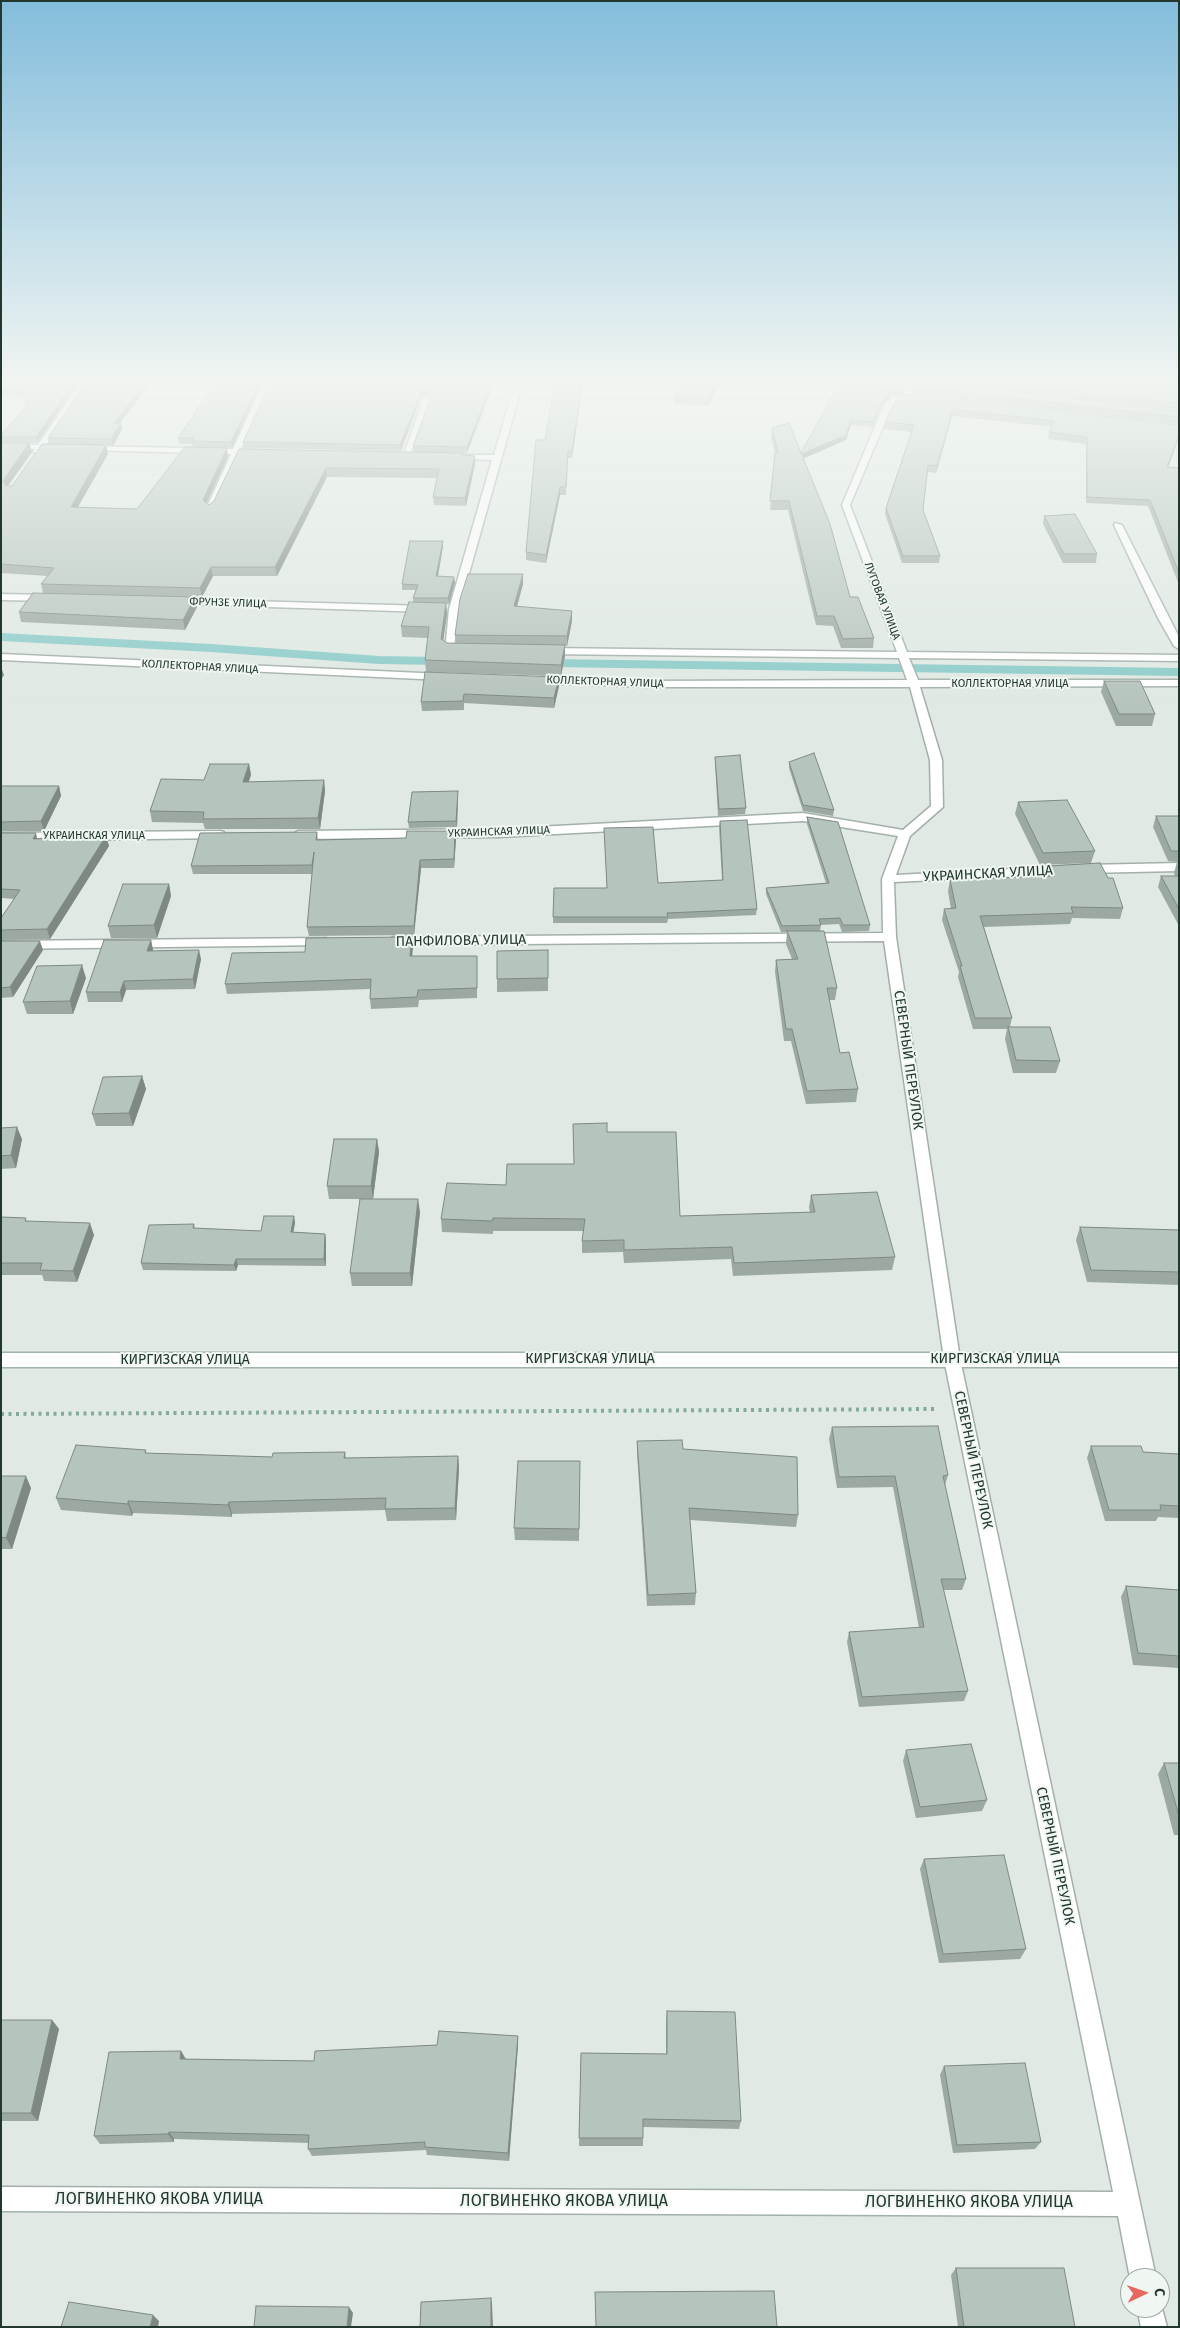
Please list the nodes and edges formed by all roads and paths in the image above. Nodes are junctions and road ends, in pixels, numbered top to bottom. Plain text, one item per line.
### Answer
1 (218, 491) edge
2 (487, 491) edge
3 (852, 491) edge
4 (210, 508) edge
5 (1118, 524) dead end
6 (1, 597) edge
7 (60, 599) edge
8 (169, 602) edge
9 (444, 609) junction
10 (1179, 646) edge
11 (468, 650) edge
12 (538, 651) edge
13 (902, 654) junction
14 (1, 657) edge
15 (1179, 658) edge
16 (454, 677) edge
17 (532, 680) edge
18 (1179, 683) edge
19 (914, 684) junction
20 (905, 834) junction
21 (230, 835) edge
22 (290, 835) edge
23 (1, 837) edge
24 (1179, 867) edge
25 (888, 879) junction
26 (890, 937) junction
27 (341, 942) edge
28 (381, 942) edge
29 (1, 945) edge
30 (952, 1359) junction
31 (1, 1360) edge
32 (1179, 1360) edge
33 (963, 1409) junction
34 (1, 1414) edge
35 (1, 2199) edge
36 (1126, 2204) junction
37 (1141, 2268) edge

1 - 4 street
2 - 9 street
3 - 13 street, ЛУГОВАЯ УЛИЦА
5 - 10 street
6 - 7 street
8 - 9 street, ФРУНЗЕ УЛИЦА
9 - 11 street
12 - 13 street
13 - 15 street
13 - 19 street, СЕВЕРНЫЙ ПЕРЕУЛОК
14 - 16 street, КОЛЛЕКТОРНАЯ УЛИЦА
17 - 19 street, КОЛЛЕКТОРНАЯ УЛИЦА
18 - 19 street, КОЛЛЕКТОРНАЯ УЛИЦА
19 - 20 street, СЕВЕРНЫЙ ПЕРЕУЛОК
20 - 22 street, УКРАИНСКАЯ УЛИЦА
20 - 25 street, СЕВЕРНЫЙ ПЕРЕУЛОК
21 - 23 street, УКРАИНСКАЯ УЛИЦА
24 - 25 street, УКРАИНСКАЯ УЛИЦА
25 - 26 street, СЕВЕРНЫЙ ПЕРЕУЛОК
26 - 28 street, ПАНФИЛОВА УЛИЦА
26 - 30 street, СЕВЕРНЫЙ ПЕРЕУЛОК
27 - 29 street
30 - 31 street, КИРГИЗСКАЯ УЛИЦА
30 - 32 street, КИРГИЗСКАЯ УЛИЦА
30 - 33 street, СЕВЕРНЫЙ ПЕРЕУЛОК
33 - 34 path
33 - 36 street, СЕВЕРНЫЙ ПЕРЕУЛОК
35 - 36 street, ЛОГВИНЕНКО ЯКОВА УЛИЦА
36 - 37 street, СЕВЕРНЫЙ ПЕРЕУЛОК

